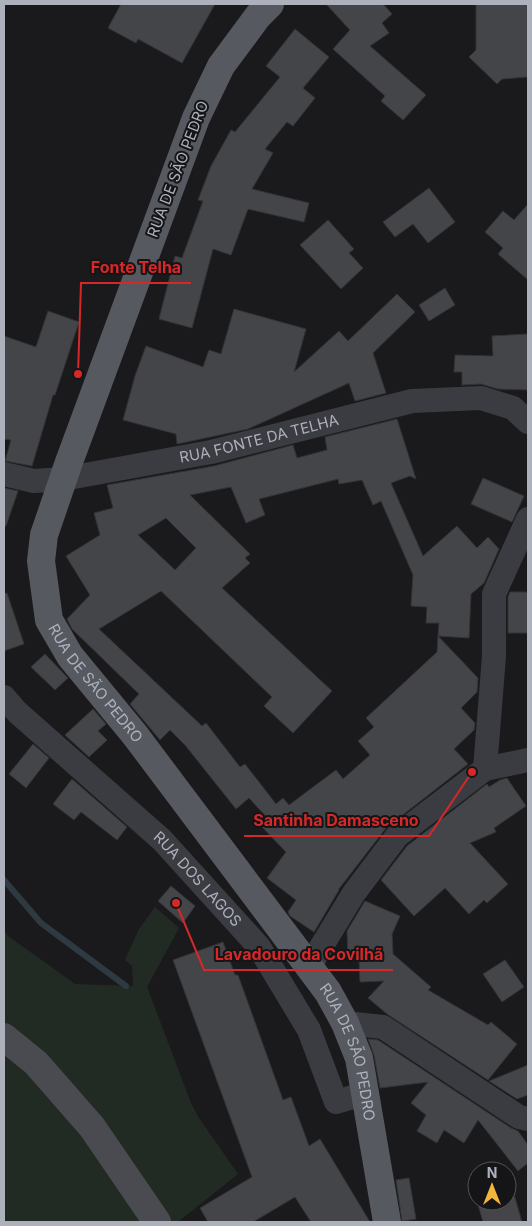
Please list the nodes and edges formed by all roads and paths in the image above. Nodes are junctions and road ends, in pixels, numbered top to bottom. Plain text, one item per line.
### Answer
1 (270, 4) edge
2 (523, 413) edge
3 (4, 474) edge
4 (63, 479) junction
5 (528, 518) edge
6 (4, 696) edge
7 (528, 760) edge
8 (485, 769) junction
9 (309, 967) junction
10 (345, 1023) junction
11 (4, 1037) edge
12 (366, 1093) junction
13 (528, 1119) edge
14 (157, 1222) edge
15 (387, 1222) edge

1 - 4 main road, RUA DE SÃO PEDRO
2 - 4 street, RUA FONTE DA TELHA
3 - 4 street, RUA FONTE DA TELHA
4 - 9 main road, RUA DE SÃO PEDRO
5 - 8 street
6 - 12 street, RUA DOS LAGOS
7 - 8 street
8 - 9 street
9 - 10 main road, RUA DE SÃO PEDRO
10 - 12 main road, RUA DE SÃO PEDRO
10 - 13 street
11 - 14 street
12 - 15 main road, RUA DE SÃO PEDRO

